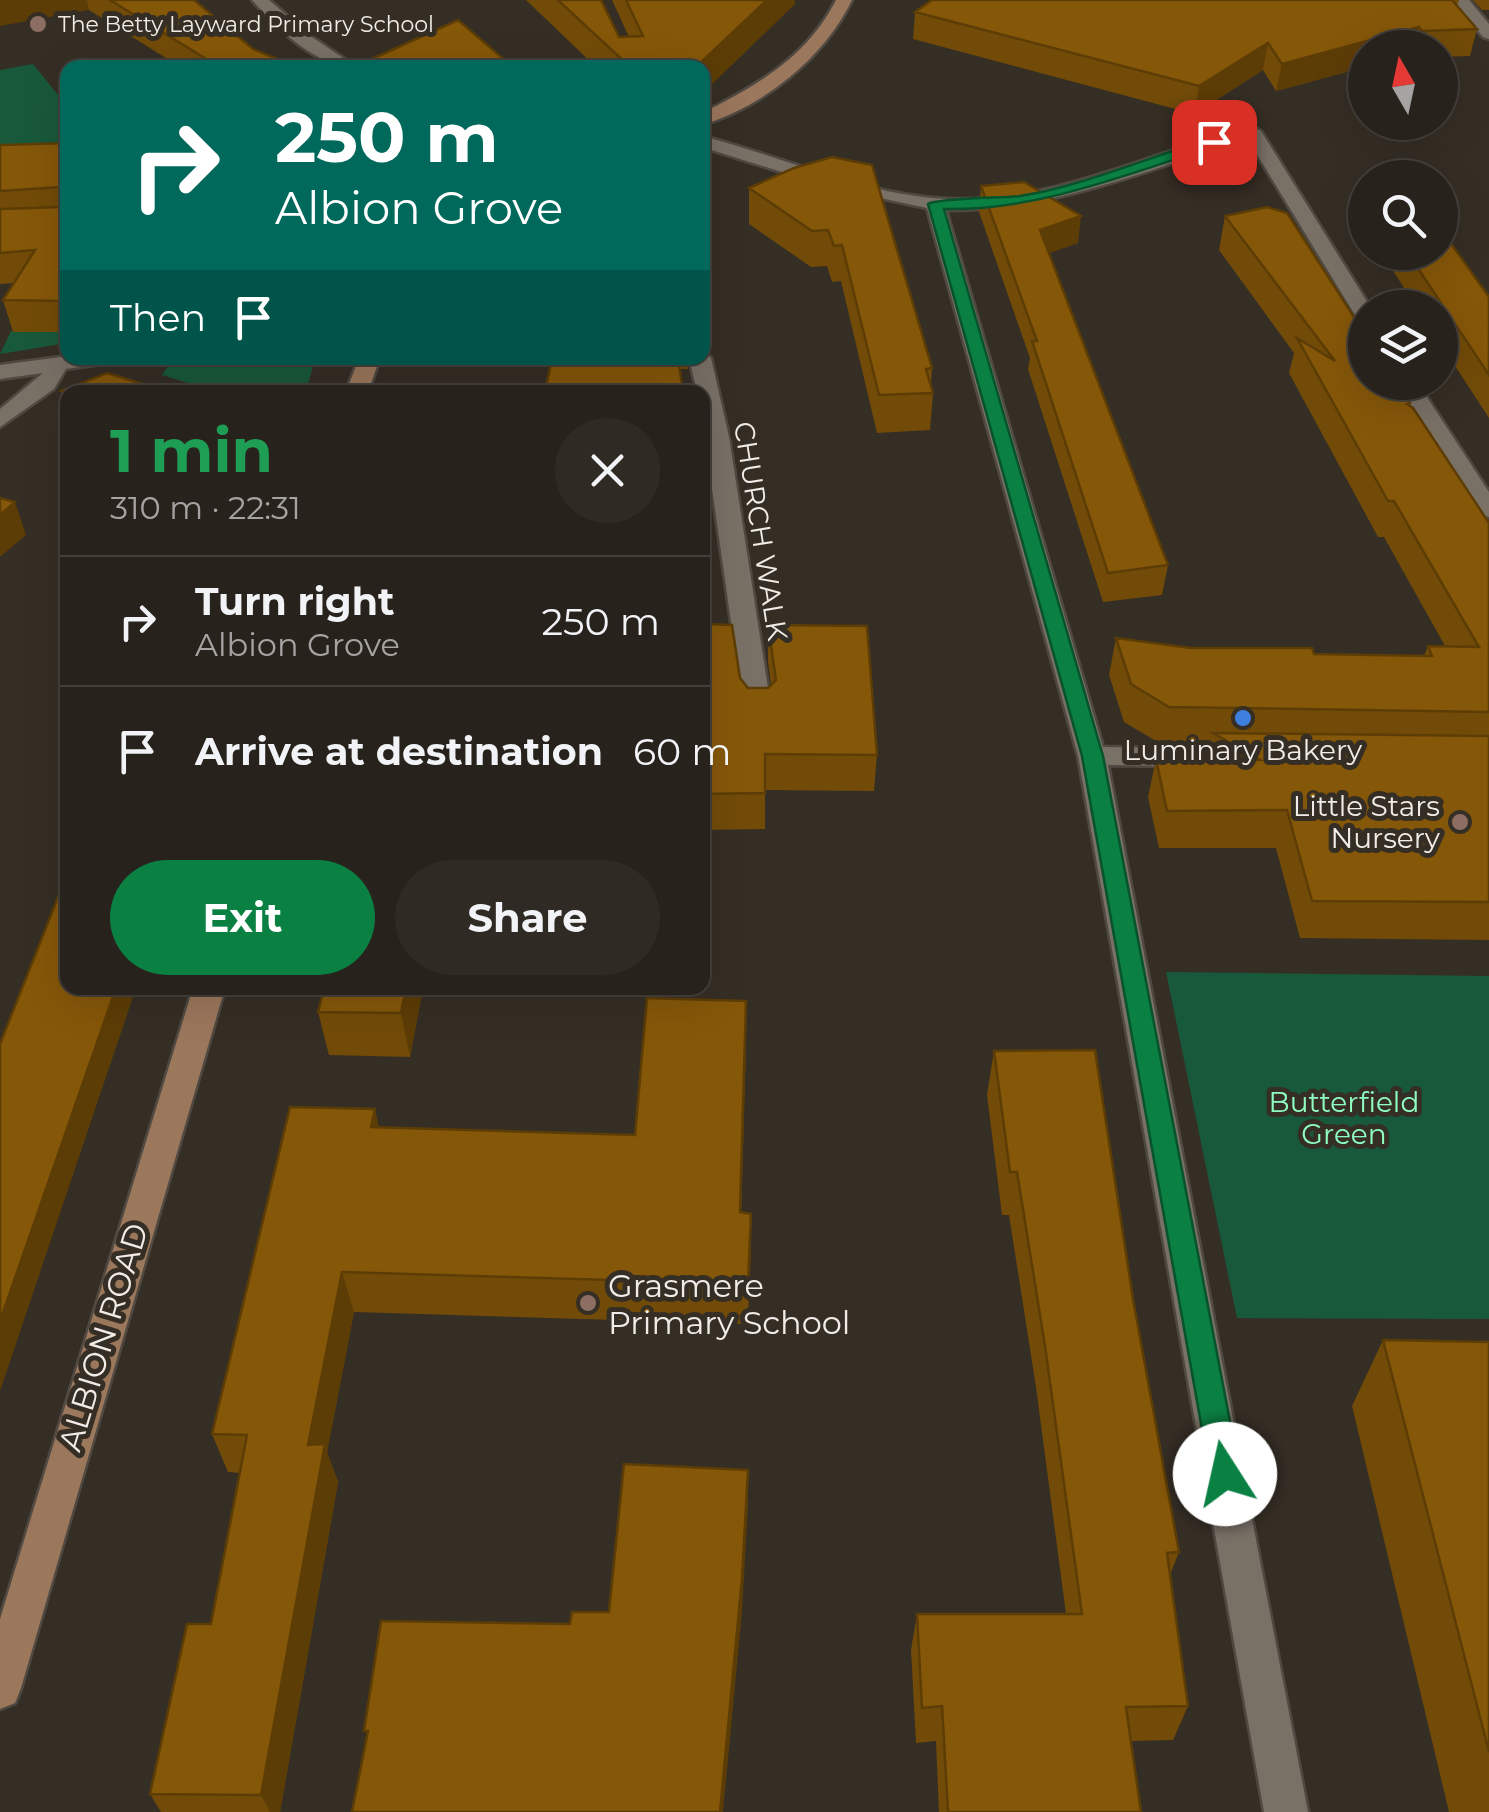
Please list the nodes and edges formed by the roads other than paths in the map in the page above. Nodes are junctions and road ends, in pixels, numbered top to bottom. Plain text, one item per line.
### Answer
1 (260, 0) edge
2 (844, 0) edge
3 (1460, 0) edge
4 (1489, 34) edge
5 (337, 60) edge
6 (710, 116) edge
7 (710, 143) edge
8 (936, 204) junction
9 (1350, 290) edge
10 (60, 364) joint
11 (104, 365) edge
12 (0, 372) edge
13 (115, 377) edge
14 (1418, 400) edge
15 (710, 401) edge
16 (0, 420) edge
17 (1489, 510) edge
18 (758, 714) edge
19 (1092, 756) junction
20 (1271, 758) edge
21 (207, 995) edge
22 (0, 1688) edge
23 (1286, 1812) edge

1 - 5 street
2 - 6 main road
3 - 4 street
7 - 8 street
8 - 9 street
8 - 19 street
10 - 12 street
10 - 16 street
11 - 13 street
14 - 17 street
15 - 18 street, CHURCH WALK
19 - 20 street
19 - 23 street
21 - 22 main road, ALBION ROAD

